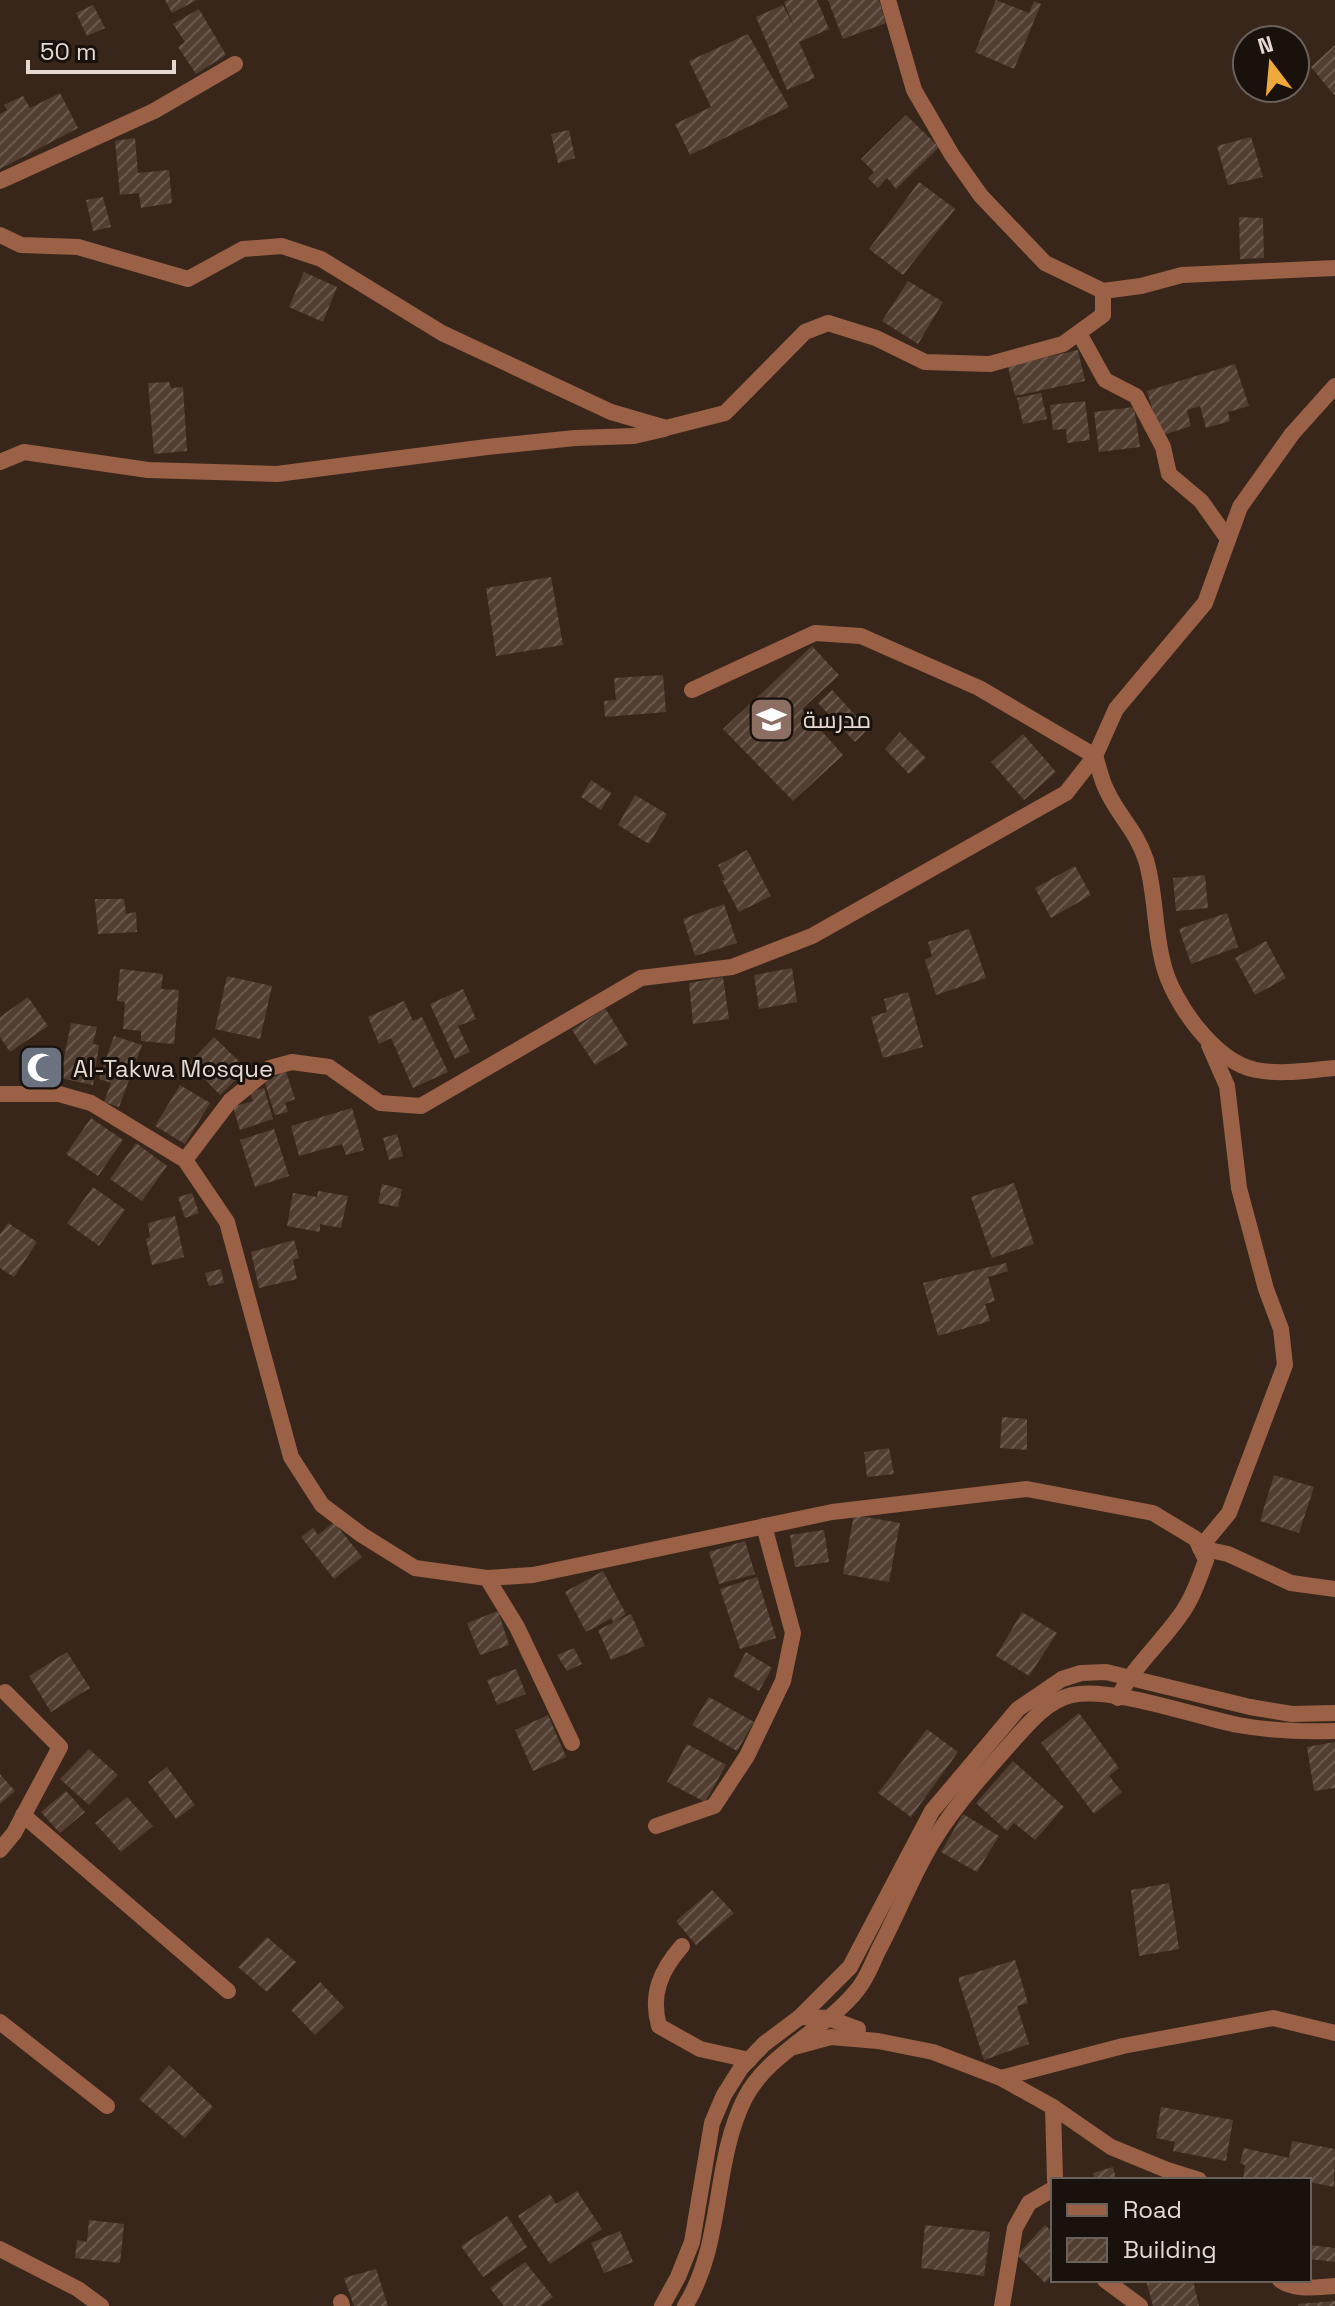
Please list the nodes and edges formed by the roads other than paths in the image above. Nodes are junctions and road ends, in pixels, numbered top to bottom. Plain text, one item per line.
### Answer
1 (888, 0) edge
2 (235, 64) dead end
3 (0, 181) edge
4 (0, 235) edge
5 (1335, 268) edge
6 (1103, 291) junction
7 (1079, 333) junction
8 (1335, 386) edge
9 (666, 428) junction
10 (0, 462) edge
11 (1228, 539) junction
12 (692, 690) dead end
13 (1095, 756) junction
14 (1207, 1040) junction
15 (1335, 1068) edge
16 (0, 1094) edge
17 (185, 1160) junction
18 (764, 1526) junction
19 (1200, 1548) junction
20 (487, 1578) junction
21 (1335, 1589) edge
22 (1128, 1677) junction
23 (5, 1692) dead end
24 (1118, 1698) junction
25 (1335, 1713) edge
26 (1335, 1731) edge
27 (572, 1743) dead end
28 (23, 1815) junction
29 (656, 1826) dead end
30 (0, 1850) edge
31 (682, 1946) dead end
32 (228, 1991) dead end
33 (828, 1992) junction
34 (853, 1995) junction
35 (800, 2017) junction
36 (828, 2018) junction
37 (0, 2022) edge
38 (854, 2033) junction
39 (1335, 2033) edge
40 (794, 2047) junction
41 (749, 2060) junction
42 (1001, 2078) junction
43 (107, 2106) dead end
44 (1053, 2107) junction
45 (1055, 2178) edge
46 (1194, 2178) edge
47 (1051, 2190) edge
48 (0, 2249) edge
49 (1108, 2282) edge
50 (1282, 2282) edge
51 (1335, 2286) edge
52 (101, 2306) edge
53 (662, 2306) edge
54 (685, 2306) edge
55 (1002, 2306) edge
56 (1140, 2306) edge

1 - 6 street
2 - 3 street
4 - 9 street
5 - 6 street
6 - 7 street
7 - 9 street
7 - 11 street
8 - 11 street
9 - 10 street
11 - 13 street
12 - 13 street
13 - 14 street
13 - 17 street
14 - 15 street
14 - 19 street
16 - 17 street
17 - 20 street
18 - 19 street
18 - 20 street
18 - 29 street
19 - 21 street
19 - 22 street
20 - 27 street
22 - 24 street
22 - 25 street
22 - 33 street
23 - 28 street
24 - 26 street
24 - 34 street
28 - 30 street
28 - 32 street
31 - 41 street
33 - 35 street
33 - 36 street
34 - 36 street
34 - 38 street
35 - 36 street
35 - 41 street
36 - 38 street
36 - 40 street
37 - 43 street
38 - 40 street
38 - 42 street
39 - 42 street
40 - 54 street
41 - 53 street
42 - 44 street
44 - 45 street
44 - 46 street
47 - 55 street
48 - 52 street
49 - 56 street
50 - 51 street

